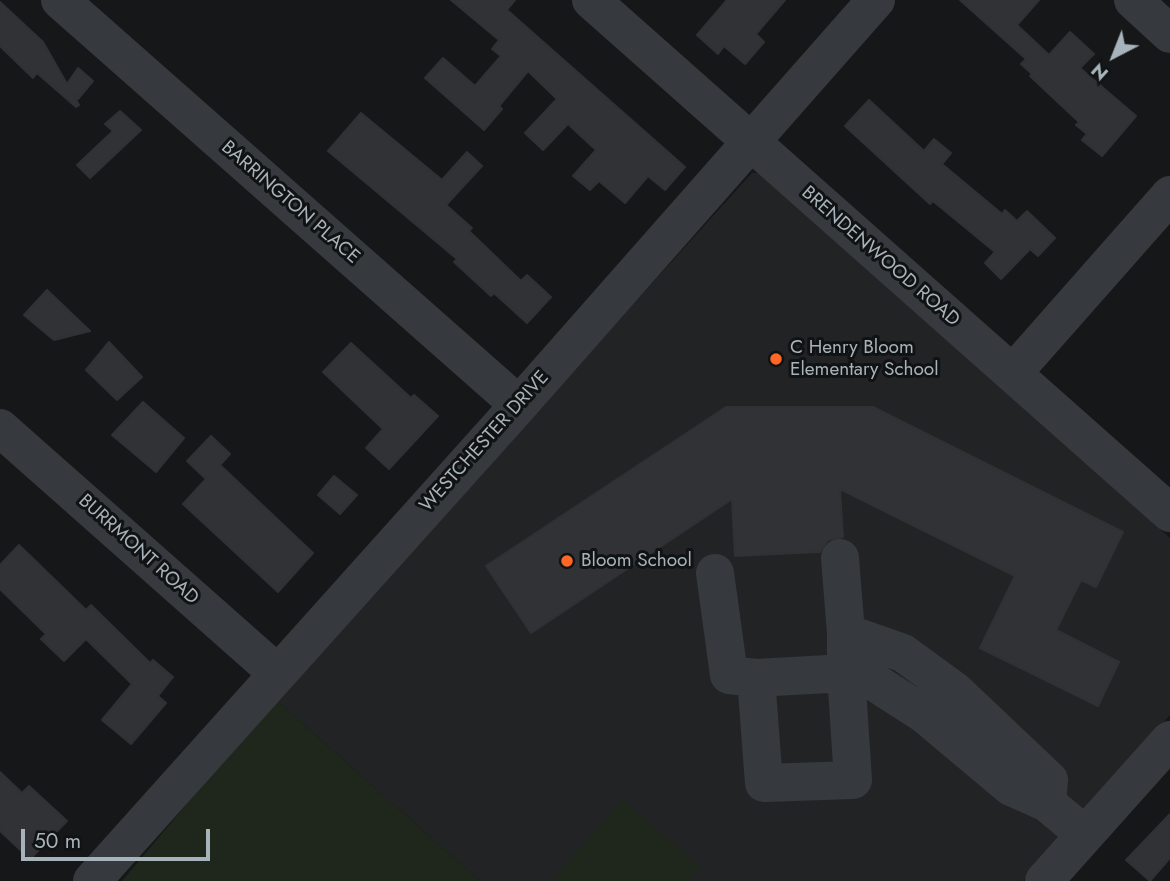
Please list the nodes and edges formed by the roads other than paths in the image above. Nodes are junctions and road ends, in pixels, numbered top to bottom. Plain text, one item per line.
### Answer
1 (60, 0) edge
2 (592, 0) edge
3 (876, 0) edge
4 (1133, 0) edge
5 (1170, 34) edge
6 (749, 142) junction
7 (1170, 195) edge
8 (1013, 373) junction
9 (519, 405) junction
10 (0, 428) edge
11 (1170, 513) edge
12 (840, 558) dead end
13 (715, 573) dead end
14 (846, 633) junction
15 (277, 673) junction
16 (846, 673) junction
17 (756, 678) junction
18 (1170, 740) edge
19 (1047, 803) junction
20 (1084, 834) junction
21 (1050, 879) edge
22 (92, 881) edge

1 - 9 street, BARRINGTON PLACE
2 - 6 street, BRENDENWOOD ROAD
3 - 6 street, WESTCHESTER DRIVE
4 - 5 street
6 - 8 street, BRENDENWOOD ROAD
6 - 9 street, WESTCHESTER DRIVE
7 - 8 street
8 - 11 street, BRENDENWOOD ROAD
9 - 15 street, WESTCHESTER DRIVE
10 - 15 street, BURRMONT ROAD
12 - 14 street
13 - 17 street
14 - 16 street
14 - 19 street
15 - 22 street, WESTCHESTER DRIVE
16 - 17 street
16 - 17 street
16 - 19 street
18 - 20 street
19 - 20 street
20 - 21 street

